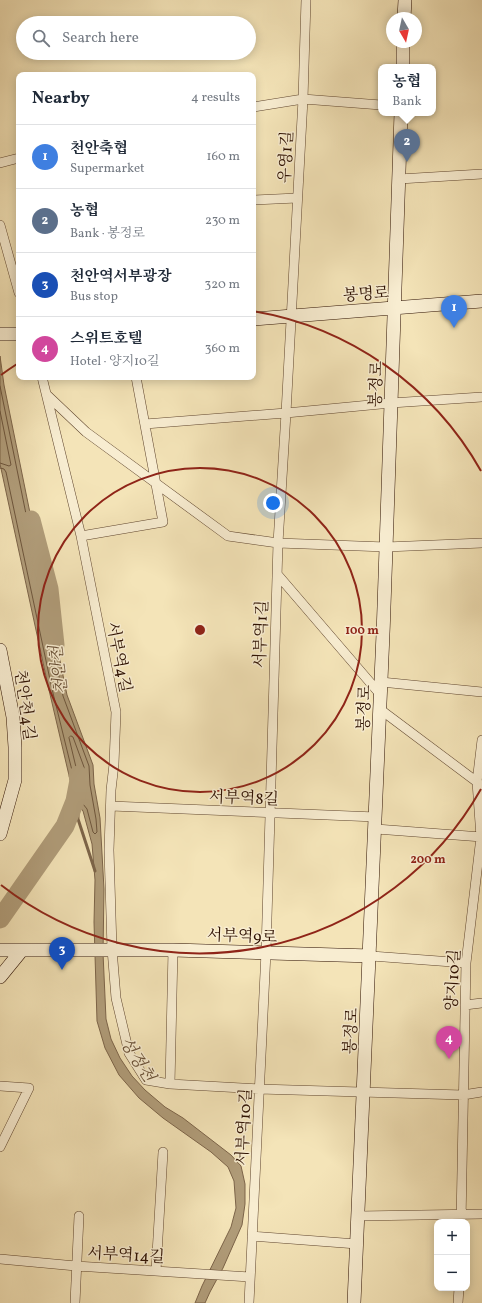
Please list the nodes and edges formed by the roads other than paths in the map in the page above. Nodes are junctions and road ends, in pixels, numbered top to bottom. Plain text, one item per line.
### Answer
1 (306, 0) edge
2 (404, 0) edge
3 (404, 12) edge
4 (403, 48) edge
5 (402, 64) edge
6 (303, 99) junction
7 (378, 105) edge
8 (256, 107) edge
9 (401, 116) edge
10 (16, 159) edge
11 (0, 163) edge
12 (482, 174) edge
13 (399, 178) junction
14 (297, 198) junction
15 (256, 200) edge
16 (0, 225) edge
17 (16, 282) edge
18 (482, 301) edge
19 (394, 308) junction
20 (291, 316) junction
21 (256, 319) edge
22 (0, 334) edge
23 (16, 334) edge
24 (43, 380) edge
25 (137, 380) edge
26 (47, 394) junction
27 (482, 397) edge
28 (391, 403) junction
29 (286, 413) junction
30 (145, 424) junction
31 (156, 484) junction
32 (81, 536) junction
33 (278, 543) junction
34 (482, 543) edge
35 (386, 546) junction
36 (277, 574) junction
37 (0, 650) edge
38 (381, 688) junction
39 (482, 692) edge
40 (381, 710) junction
41 (482, 740) edge
42 (480, 784) edge
43 (110, 806) junction
44 (270, 814) junction
45 (376, 823) junction
46 (1, 828) edge
47 (481, 837) edge
48 (112, 949) junction
49 (0, 950) edge
50 (18, 950) junction
51 (173, 950) junction
52 (266, 952) junction
53 (371, 956) junction
54 (466, 963) junction
55 (0, 977) edge
56 (482, 1003) edge
57 (465, 1005) junction
58 (170, 1084) junction
59 (0, 1086) edge
60 (259, 1089) junction
61 (364, 1092) junction
62 (482, 1092) edge
63 (463, 1095) junction
64 (0, 1147) edge
65 (163, 1152) dead end
66 (482, 1214) edge
67 (78, 1216) dead end
68 (359, 1216) junction
69 (461, 1219) edge
70 (252, 1236) junction
71 (357, 1244) junction
72 (0, 1259) edge
73 (76, 1266) junction
74 (156, 1271) junction
75 (250, 1277) junction
76 (459, 1291) edge
77 (75, 1303) edge
78 (249, 1303) edge
79 (354, 1303) edge
80 (458, 1303) edge

1 - 6 street, 우영1길
2 - 3 street
4 - 5 street
6 - 7 street
6 - 8 street
6 - 14 street, 우영1길
9 - 13 street, 봉정로
10 - 11 street
12 - 13 street
13 - 19 street, 봉정로
14 - 15 street
14 - 20 street, 우영1길
16 - 17 street
18 - 19 street, 봉명로
19 - 20 street, 봉명로
19 - 28 street, 봉정로
20 - 21 street, 봉명로
20 - 29 street, 서부역1길
22 - 23 street
24 - 26 street, 서부역4길
25 - 30 street
26 - 31 street
26 - 32 street, 서부역4길
27 - 28 street
28 - 29 street
28 - 35 street, 봉정로
29 - 30 street
29 - 33 street, 서부역1길
30 - 31 street
31 - 32 street
31 - 33 street
32 - 43 street, 서부역4길
33 - 35 street
33 - 36 street, 서부역1길
34 - 35 street
35 - 38 street, 봉정로
36 - 38 street
36 - 44 street, 서부역1길
37 - 46 street, 천안천4길
38 - 39 street
38 - 40 street, 봉정로
40 - 42 street
40 - 45 street, 봉정로
41 - 42 street, 양지10길
42 - 47 street, 양지10길
43 - 44 street, 서부역8길
43 - 48 street, 서부역4길
44 - 45 street, 서부역8길
44 - 52 street, 서부역1길
45 - 47 street, 서부역8길
45 - 53 street, 봉정로
47 - 54 street, 양지10길
48 - 50 street, 서부역9로
48 - 51 street, 서부역9로
48 - 58 street, 서부역4길
49 - 50 street
50 - 55 street
51 - 52 street, 서부역9로
51 - 58 street
52 - 53 street, 서부역9로
52 - 60 street, 서부역10길
53 - 54 street
53 - 61 street, 봉정로
54 - 57 street, 양지10길
56 - 57 street
57 - 63 street, 양지10길
58 - 60 street, 서부역4길
59 - 64 street
60 - 61 street, 서부역4길
60 - 70 street, 서부역10길
61 - 63 street, 서부역4길
61 - 68 street, 봉정로
62 - 63 street, 서부역4길
63 - 69 street, 양지10길
65 - 74 street
66 - 69 street
67 - 73 street
68 - 69 street
68 - 71 street, 봉정로
70 - 71 street
70 - 75 street, 서부역10길
71 - 79 street, 봉정로
72 - 73 street, 서부역14길
73 - 74 street, 서부역14길
73 - 77 street
74 - 75 street, 서부역14길
75 - 78 street, 서부역10길
76 - 80 street

